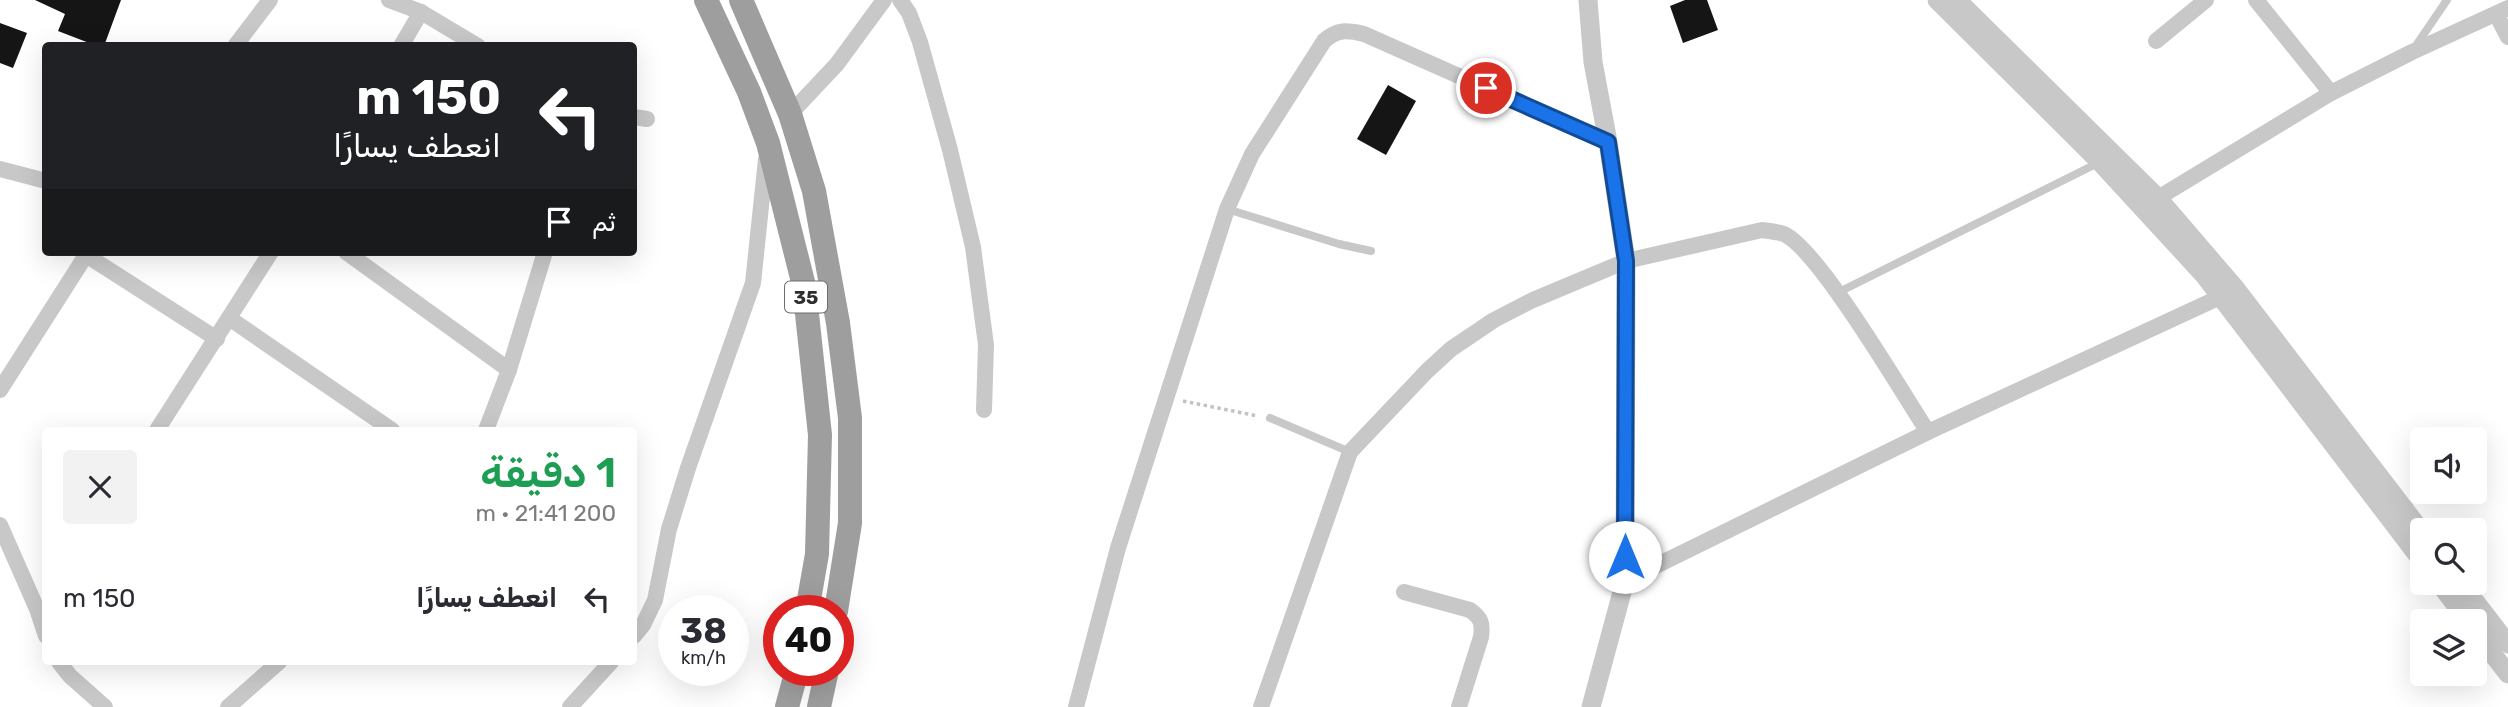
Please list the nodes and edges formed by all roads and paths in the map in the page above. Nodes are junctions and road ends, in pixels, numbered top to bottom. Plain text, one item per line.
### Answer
1 (270, 0) edge
2 (389, 0) edge
3 (706, 0) edge
4 (741, 0) edge
5 (884, 0) edge
6 (900, 0) edge
7 (1588, 0) edge
8 (1937, 0) edge
9 (1957, 0) edge
10 (2206, 0) edge
11 (2256, 0) edge
12 (2447, 0) edge
13 (2502, 11) edge
14 (421, 12) junction
15 (2508, 37) edge
16 (2156, 41) dead end
17 (238, 42) edge
18 (403, 42) edge
19 (471, 42) edge
20 (2412, 52) junction
21 (2332, 93) junction
22 (790, 114) junction
23 (1608, 142) junction
24 (768, 143) junction
25 (2100, 162) junction
26 (0, 169) edge
27 (42, 180) edge
28 (2150, 202) junction
29 (1227, 209) junction
30 (1371, 251) dead end
31 (86, 256) edge
32 (90, 256) edge
33 (268, 256) edge
34 (352, 256) edge
35 (544, 256) edge
36 (1626, 261) junction
37 (1837, 293) junction
38 (2229, 293) junction
39 (229, 318) junction
40 (217, 339) junction
41 (509, 370) junction
42 (0, 390) edge
43 (1167, 398) junction
44 (984, 410) dead end
45 (1270, 418) joint
46 (158, 427) edge
47 (388, 427) edge
48 (487, 427) edge
49 (1928, 432) junction
50 (1350, 453) junction
51 (2411, 518) edge
52 (2, 531) edge
53 (2410, 544) edge
54 (1625, 581) junction
55 (1404, 593) dead end
56 (810, 595) edge
57 (839, 595) edge
58 (2448, 595) edge
59 (2470, 595) edge
60 (41, 603) edge
61 (2459, 609) edge
62 (637, 632) edge
63 (2508, 644) edge
64 (2487, 647) edge
65 (61, 665) edge
66 (276, 665) edge
67 (608, 665) edge
68 (2508, 674) edge
69 (793, 686) edge
70 (824, 686) edge
71 (105, 707) edge
72 (228, 707) edge
73 (570, 707) edge
74 (787, 707) edge
75 (819, 707) edge
76 (1076, 707) edge
77 (1261, 707) edge
78 (1459, 707) edge
79 (1591, 707) edge

1 - 17 street
2 - 14 street
3 - 24 highway, 35
4 - 22 highway, 35
5 - 22 street
6 - 44 street
7 - 23 street
8 - 25 street
9 - 28 street
10 - 16 street
11 - 21 street
12 - 20 lane
13 - 15 street
13 - 20 street
14 - 18 street
14 - 19 street
20 - 21 street
21 - 28 street
22 - 57 highway, 35
23 - 29 street
23 - 36 street
24 - 56 highway, 35
24 - 62 street
25 - 28 street
25 - 37 lane
26 - 27 street
28 - 38 street
29 - 30 lane
29 - 43 street
31 - 42 street
32 - 40 street
33 - 39 street
34 - 41 street
35 - 41 street
36 - 37 street
36 - 50 street
36 - 54 street
37 - 49 street
38 - 49 street
38 - 51 street
38 - 53 street
39 - 40 street
39 - 47 street
40 - 46 street
41 - 48 street
43 - 45 path
43 - 76 street
45 - 50 lane
49 - 54 street
50 - 77 street
52 - 60 street
54 - 79 street
55 - 78 street
58 - 61 street
59 - 63 street
64 - 68 street
65 - 71 street
66 - 72 street
67 - 73 street
69 - 74 highway
70 - 75 highway

